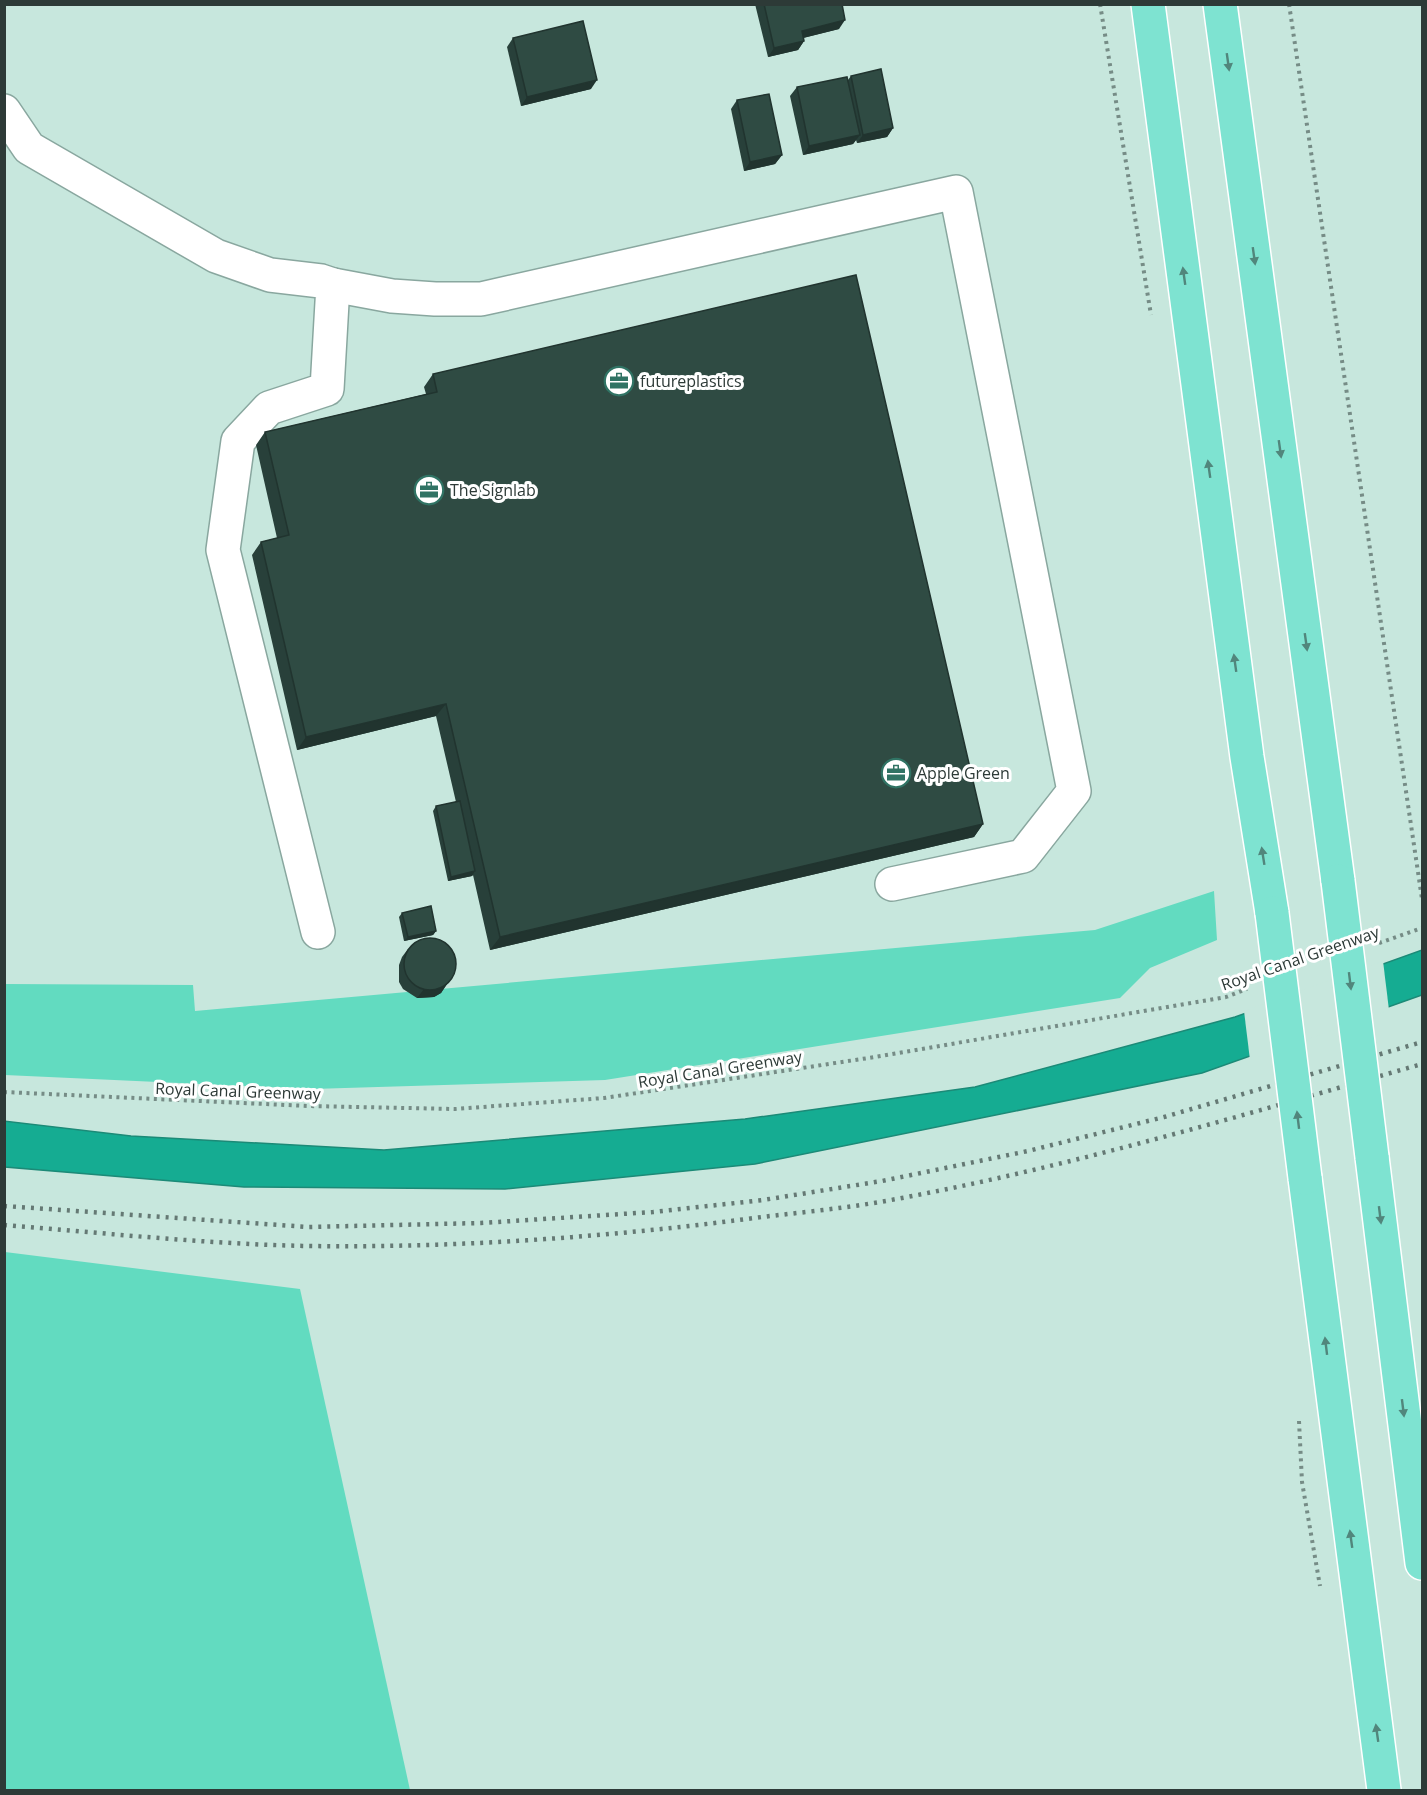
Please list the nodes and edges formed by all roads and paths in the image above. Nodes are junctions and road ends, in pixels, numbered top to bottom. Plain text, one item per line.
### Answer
1 (1148, 4) edge
2 (1220, 4) edge
3 (1289, 4) edge
4 (4, 111) edge
5 (327, 283) junction
6 (892, 884) dead end
7 (1422, 899) edge
8 (1422, 928) edge
9 (318, 932) dead end
10 (1379, 944) dead end
11 (1248, 989) dead end
12 (4, 1092) edge
13 (1422, 1563) edge
14 (1384, 1791) edge

14 -> 1 main road, bridge
2 -> 13 main road, bridge
3 - 7 path
4 - 5 street
5 - 6 street
5 - 9 street
8 - 10 path, Royal Canal Greenway
11 - 12 path, Royal Canal Greenway

